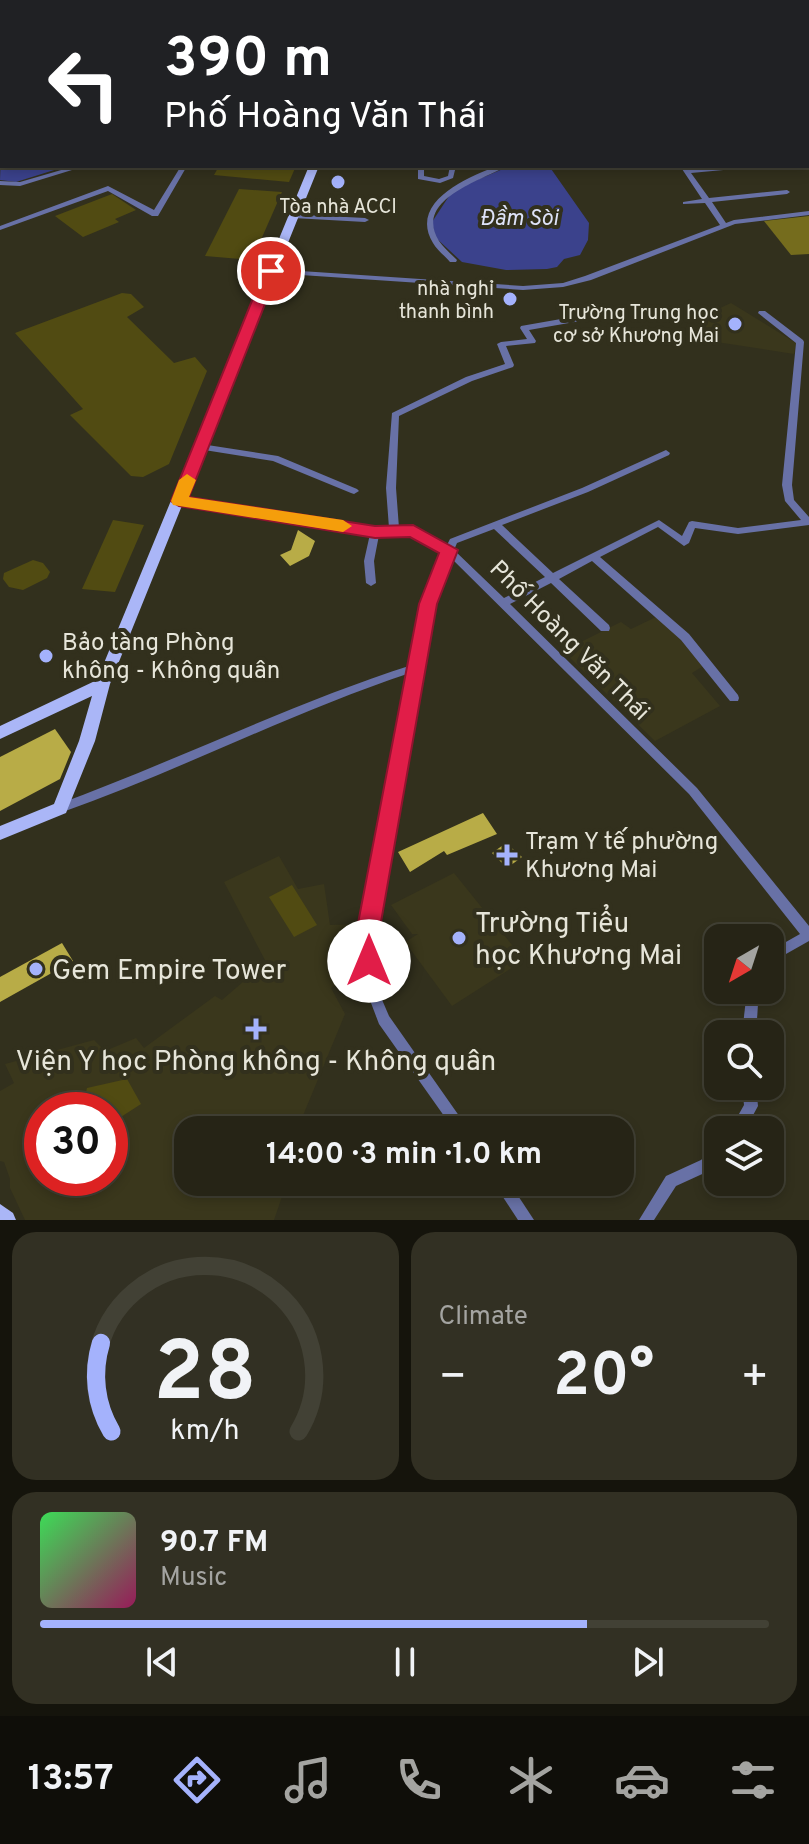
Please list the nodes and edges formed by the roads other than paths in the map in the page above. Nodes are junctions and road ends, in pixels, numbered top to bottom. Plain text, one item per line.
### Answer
1 (75, 168) edge
2 (183, 168) edge
3 (313, 168) edge
4 (421, 168) edge
5 (453, 168) edge
6 (498, 168) edge
7 (684, 168) edge
8 (0, 183) edge
9 (787, 192) dead end
10 (706, 199) junction
11 (685, 203) dead end
12 (809, 213) edge
13 (293, 216) junction
14 (365, 220) dead end
15 (724, 225) junction
16 (0, 228) edge
17 (453, 260) dead end
18 (271, 271) junction
19 (579, 312) dead end
20 (762, 313) dead end
21 (201, 447) junction
22 (666, 453) dead end
23 (354, 491) dead end
24 (179, 501) junction
25 (808, 522) edge
26 (496, 525) junction
27 (394, 529) junction
28 (375, 532) junction
29 (449, 550) junction
30 (593, 557) junction
31 (551, 579) junction
32 (371, 583) dead end
33 (503, 603) junction
34 (605, 628) dead end
35 (417, 667) junction
36 (103, 684) junction
37 (734, 698) dead end
38 (0, 733) edge
39 (60, 808) junction
40 (0, 833) edge
41 (809, 935) edge
42 (784, 949) edge
43 (452, 1116) edge
44 (704, 1166) edge
45 (510, 1196) edge
46 (0, 1214) edge
47 (6, 1220) edge
48 (527, 1220) edge
49 (646, 1220) edge

1 - 8 street
2 - 16 street
3 - 13 main road
4 - 5 street
6 - 17 street
7 - 10 street
9 - 10 street
10 - 11 street
10 - 15 street
12 - 15 street
13 - 14 street
13 - 18 main road
15 - 18 street
18 - 21 main road
19 - 27 street
20 - 25 street
21 - 23 street
21 - 24 main road
22 - 26 street
24 - 28 street, Phố Hoàng Văn Thái
24 - 36 main road
25 - 30 street
26 - 29 street
26 - 31 street
27 - 28 street, Phố Hoàng Văn Thái
27 - 29 street, Phố Hoàng Văn Thái
28 - 32 street
29 - 33 street, Phố Hoàng Văn Thái
29 - 35 street
30 - 31 street
30 - 37 street
31 - 33 street
31 - 34 street
33 - 41 street, Phố Hoàng Văn Thái
35 - 39 street
35 - 43 street
36 - 38 main road
36 - 39 main road
39 - 40 main road
41 - 42 street
44 - 49 street
45 - 48 street
46 - 47 main road

